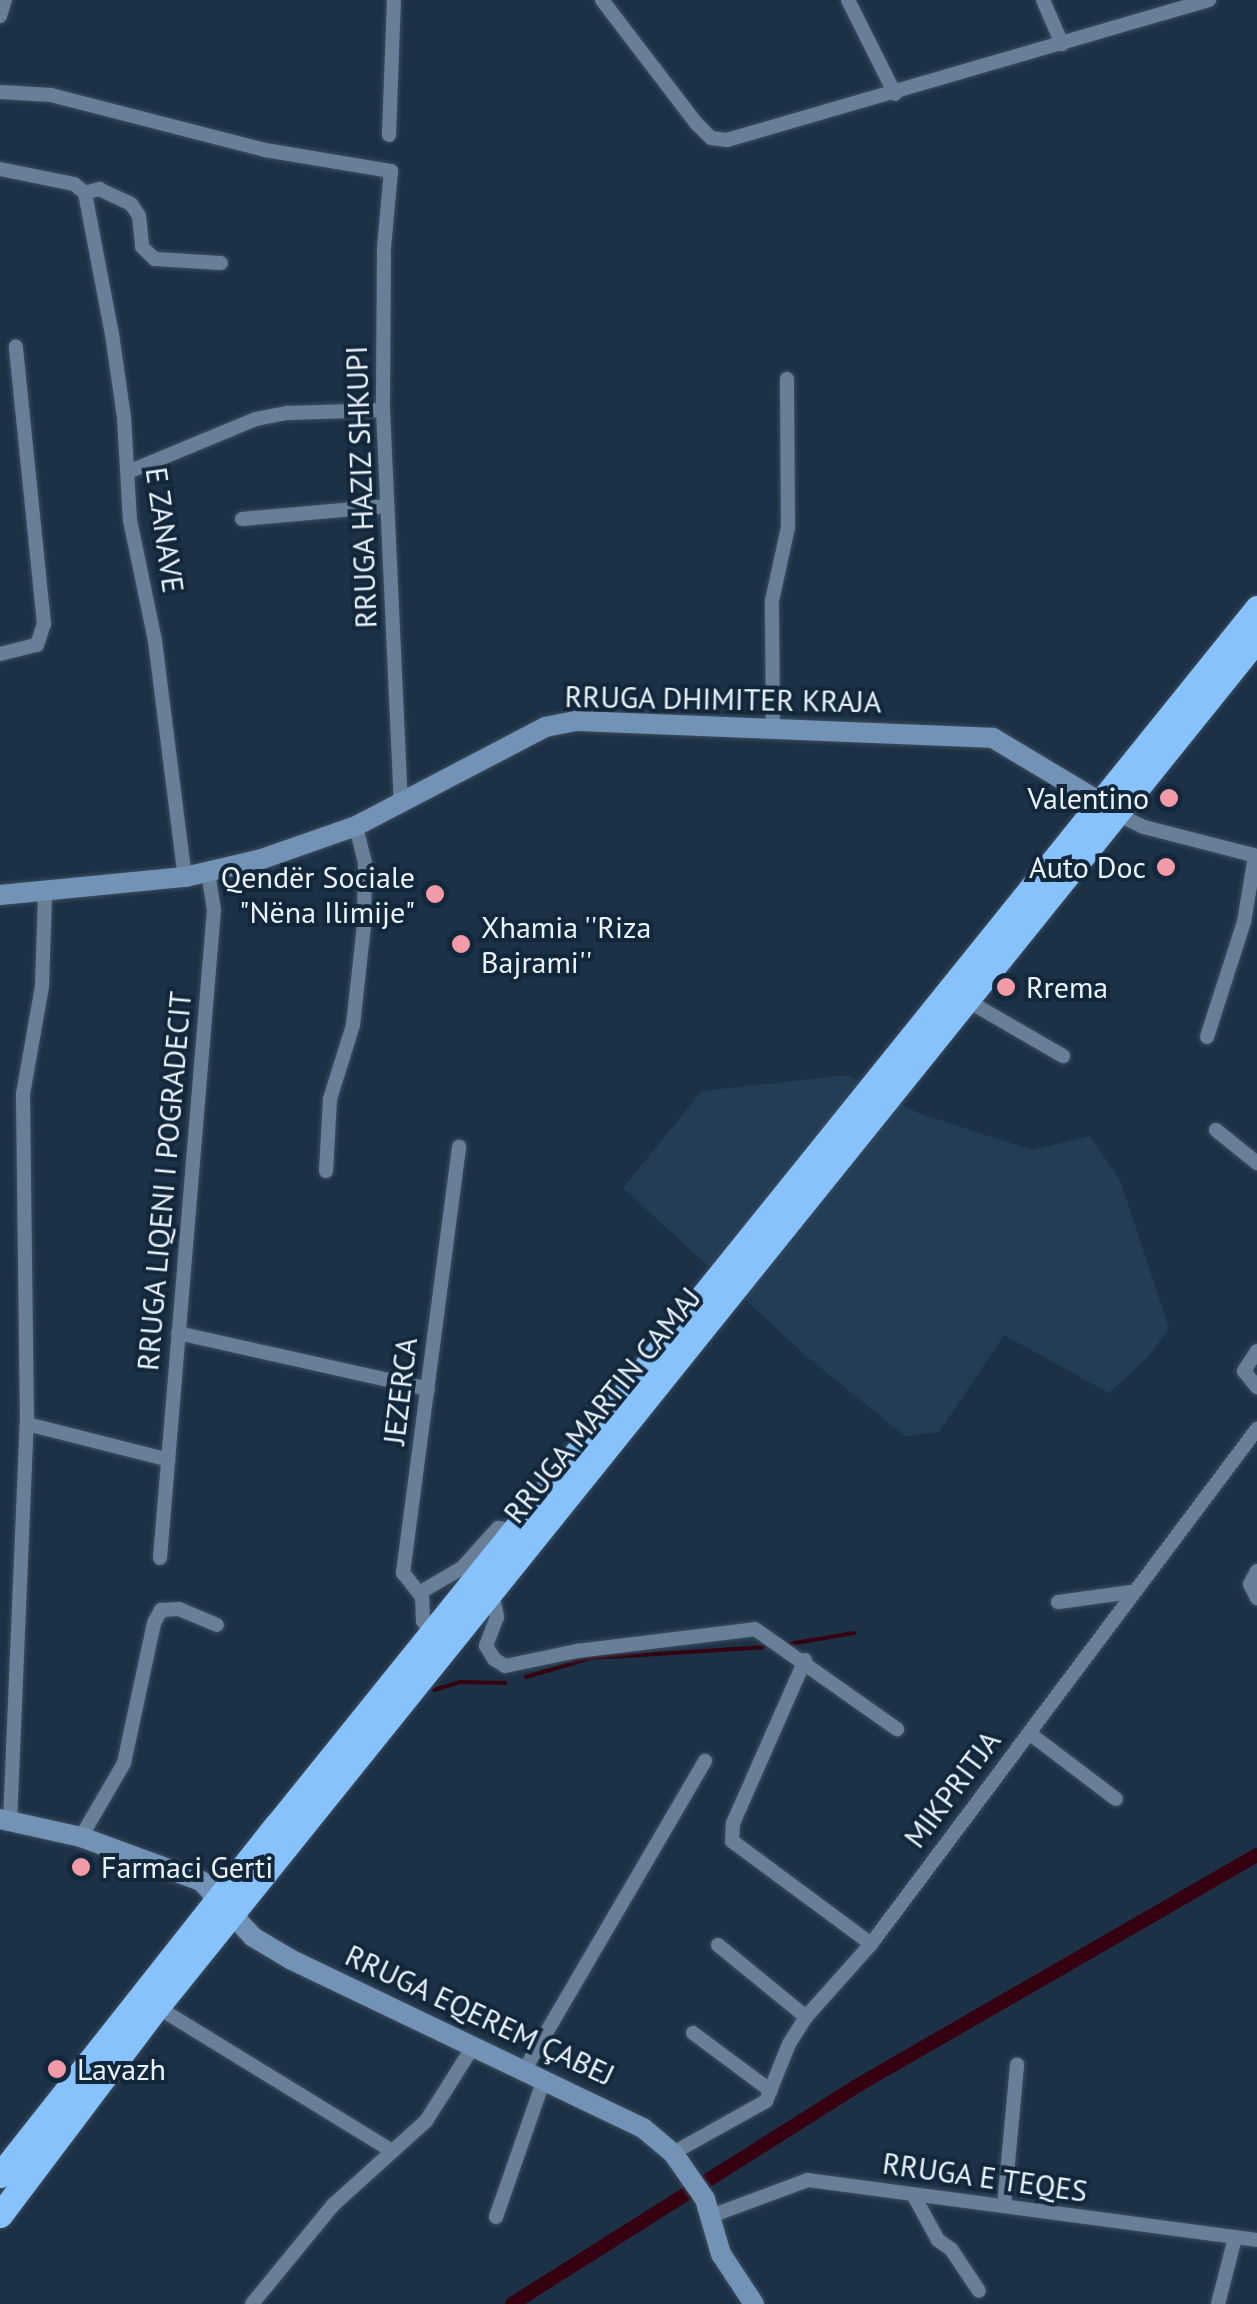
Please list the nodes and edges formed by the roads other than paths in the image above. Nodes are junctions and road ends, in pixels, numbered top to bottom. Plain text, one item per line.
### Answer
1 (4, 0) edge
2 (394, 0) edge
3 (602, 0) edge
4 (848, 0) edge
5 (1043, 0) edge
6 (1210, 0) edge
7 (0, 16) edge
8 (1062, 44) junction
9 (0, 92) edge
10 (895, 94) junction
11 (389, 135) dead end
12 (0, 168) edge
13 (86, 193) junction
14 (221, 263) dead end
15 (16, 346) dead end
16 (787, 380) dead end
17 (383, 410) junction
18 (128, 472) junction
19 (388, 506) junction
20 (242, 519) dead end
21 (1257, 608) edge
22 (1257, 639) edge
23 (0, 654) edge
24 (773, 727) junction
25 (401, 801) junction
26 (1109, 808) junction
27 (356, 826) junction
28 (1256, 856) edge
29 (208, 872) junction
30 (185, 877) junction
31 (45, 894) junction
32 (0, 895) edge
33 (968, 1001) junction
34 (1206, 1037) dead end
35 (1062, 1056) dead end
36 (1216, 1130) dead end
37 (459, 1146) dead end
38 (1257, 1163) edge
39 (326, 1172) dead end
40 (178, 1333) junction
41 (1257, 1350) edge
42 (1257, 1387) edge
43 (428, 1389) junction
44 (27, 1424) junction
45 (1257, 1428) edge
46 (169, 1460) junction
47 (515, 1530) junction
48 (160, 1558) dead end
49 (1257, 1571) edge
50 (1132, 1592) junction
51 (419, 1593) junction
52 (492, 1593) junction
53 (1257, 1598) edge
54 (1058, 1602) dead end
55 (216, 1626) dead end
56 (432, 1633) junction
57 (805, 1660) junction
58 (897, 1729) dead end
59 (1028, 1733) junction
60 (705, 1761) dead end
61 (1116, 1799) dead end
62 (5, 1820) edge
63 (81, 1837) junction
64 (227, 1907) junction
65 (871, 1944) junction
66 (718, 1945) dead end
67 (157, 2007) junction
68 (806, 2017) junction
69 (693, 2033) dead end
70 (474, 2045) junction
71 (1017, 2065) dead end
72 (534, 2074) junction
73 (771, 2090) junction
74 (390, 2150) junction
75 (679, 2161) junction
76 (0, 2176) edge
77 (914, 2196) junction
78 (1004, 2206) junction
79 (708, 2208) junction
80 (0, 2215) edge
81 (496, 2216) dead end
82 (1235, 2238) junction
83 (1257, 2240) edge
84 (979, 2291) dead end
85 (252, 2304) edge
86 (754, 2304) edge
87 (1218, 2304) edge

1 - 7 street
2 - 11 street
3 - 10 street
4 - 10 street
5 - 8 street
6 - 8 street
8 - 10 street
9 - 17 street, RRUGA HAZIZ SHKUPI
12 - 13 street
13 - 14 street
13 - 18 street, E ZANAVE
15 - 23 street
16 - 24 street
17 - 18 street
17 - 19 street, RRUGA HAZIZ SHKUPI
18 - 30 street, E ZANAVE
19 - 20 street
19 - 25 street, RRUGA HAZIZ SHKUPI
21 - 26 highway, RRUGA MARTIN CAMAJ
22 - 26 highway, RRUGA MARTIN CAMAJ
24 - 25 street, RRUGA DHIMITER KRAJA
24 - 26 street, RRUGA DHIMITER KRAJA
25 - 27 street, RRUGA DHIMITER KRAJA
26 - 28 street, RRUGA DHIMITER KRAJA
26 - 33 highway, RRUGA MARTIN CAMAJ
26 - 47 highway, RRUGA MARTIN CAMAJ
27 - 29 street, RRUGA DHIMITER KRAJA
27 - 39 street
28 - 34 street
29 - 30 street, RRUGA DHIMITER KRAJA
29 - 40 street, RRUGA LIQENI I POGRADECIT
30 - 31 street, RRUGA DHIMITER KRAJA
31 - 32 street, RRUGA DHIMITER KRAJA
31 - 44 street
33 - 35 street
33 - 52 highway, RRUGA MARTIN CAMAJ
36 - 38 street
37 - 43 street, JEZERCA
40 - 43 street
40 - 46 street, RRUGA LIQENI I POGRADECIT
41 - 42 street
43 - 51 street, JEZERCA
44 - 46 street
44 - 62 street
45 - 50 street, MIKPRITJA
46 - 48 street, RRUGA LIQENI I POGRADECIT
47 - 51 street
47 - 56 highway, RRUGA MARTIN CAMAJ
49 - 53 street
50 - 54 street
50 - 59 street, MIKPRITJA
51 - 56 street, JEZERCA
52 - 57 street
52 - 64 highway, RRUGA MARTIN CAMAJ
55 - 63 street
56 - 64 highway, RRUGA MARTIN CAMAJ
57 - 58 street
57 - 65 street
59 - 61 street
59 - 65 street, MIKPRITJA
60 - 72 street
62 - 63 street, RRUGA EQEREM ÇABEJ
63 - 64 street, RRUGA EQEREM ÇABEJ
64 - 67 highway, RRUGA MARTIN CAMAJ
64 - 70 street, RRUGA EQEREM ÇABEJ
64 - 76 highway, RRUGA MARTIN CAMAJ
65 - 68 street, MIKPRITJA
66 - 68 street
67 - 74 street
67 - 80 highway, RRUGA MARTIN CAMAJ
68 - 73 street, MIKPRITJA
69 - 73 street
70 - 72 street, RRUGA EQEREM ÇABEJ
70 - 74 street
71 - 78 street
72 - 75 street, RRUGA EQEREM ÇABEJ
72 - 81 street
73 - 75 street, MIKPRITJA
74 - 85 street
75 - 79 street, RRUGA EQEREM ÇABEJ
77 - 78 street, RRUGA E TEQES
77 - 79 street, RRUGA E TEQES
77 - 84 street
78 - 82 street, RRUGA E TEQES
79 - 86 street, RRUGA EQEREM ÇABEJ
82 - 83 street, RRUGA E TEQES
82 - 87 street

